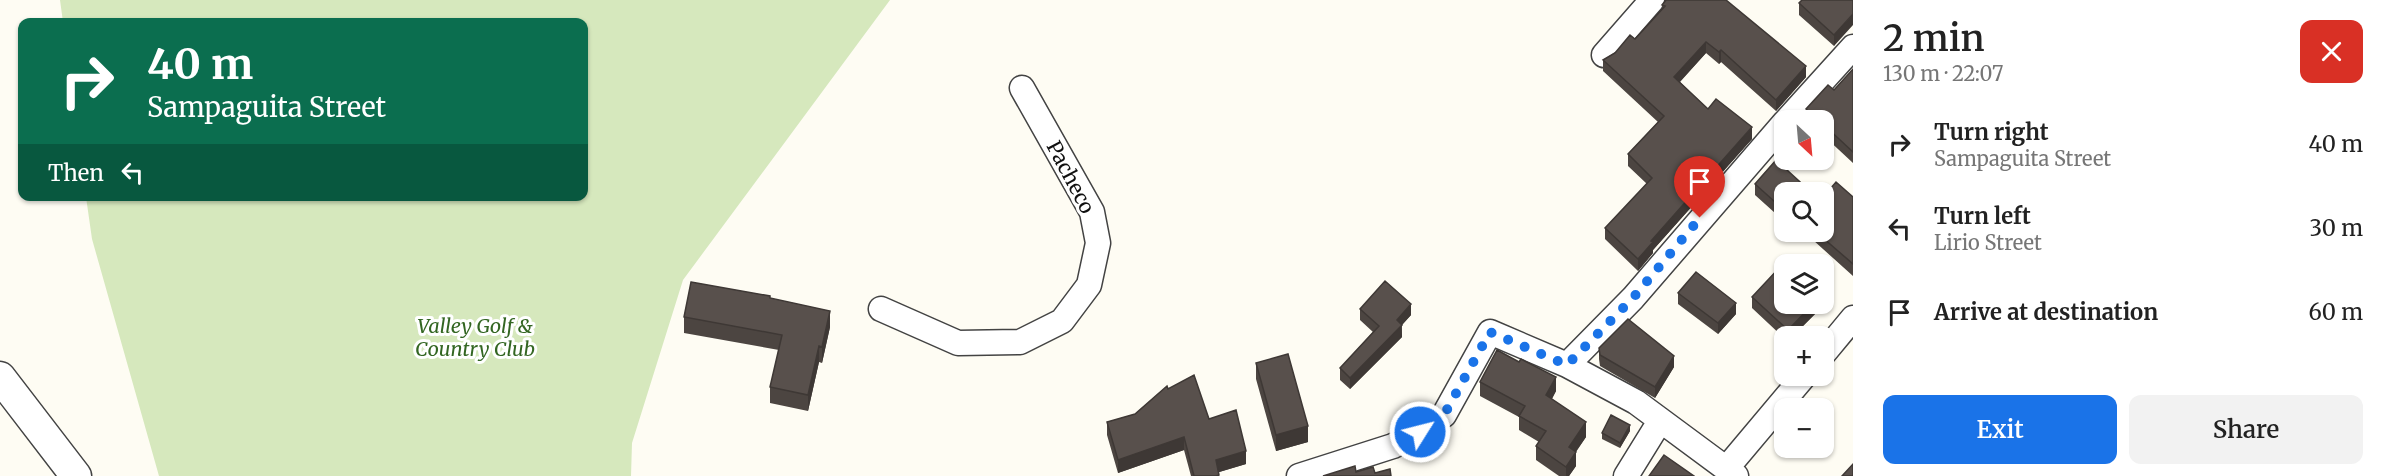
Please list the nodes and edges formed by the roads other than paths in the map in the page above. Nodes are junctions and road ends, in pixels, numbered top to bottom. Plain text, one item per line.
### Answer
1 (1652, 0) edge
2 (1853, 47) edge
3 (1604, 55) dead end
4 (1022, 88) dead end
5 (1796, 110) edge
6 (1774, 135) edge
7 (881, 309) dead end
8 (1853, 318) edge
9 (1834, 341) edge
10 (1567, 365) junction
11 (0, 377) edge
12 (1797, 386) edge
13 (1660, 421) junction
14 (1731, 472) edge
15 (76, 476) edge
16 (1299, 476) edge
17 (1626, 476) edge

1 - 3 street
2 - 5 street
4 - 7 street, Pacheco
6 - 10 street
8 - 9 street
10 - 13 street
10 - 16 street
11 - 15 street
12 - 14 street
13 - 14 street
13 - 17 street

